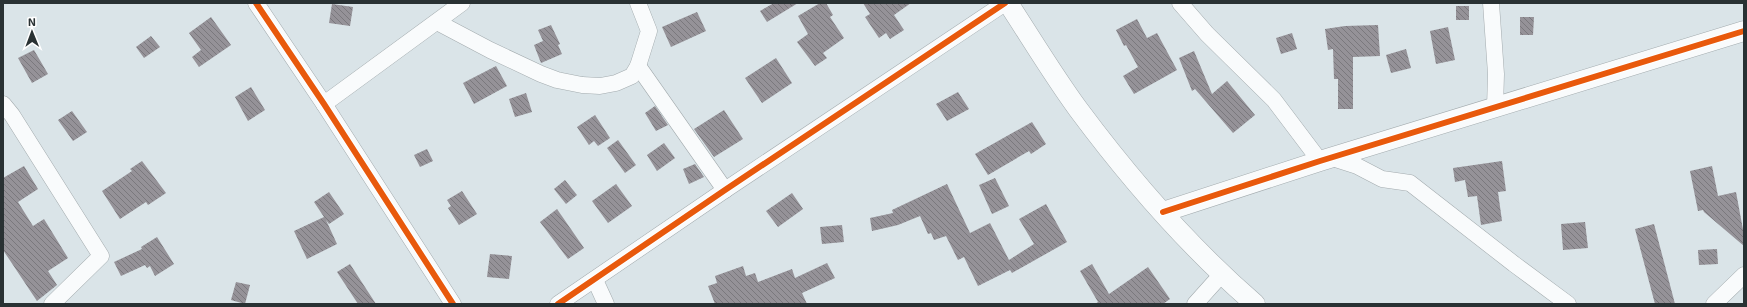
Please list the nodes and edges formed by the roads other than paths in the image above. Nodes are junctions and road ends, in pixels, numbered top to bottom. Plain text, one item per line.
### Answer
1 (256, 3) edge
2 (462, 3) edge
3 (638, 3) edge
4 (1006, 3) edge
5 (1180, 3) edge
6 (1490, 3) edge
7 (437, 22) junction
8 (1744, 31) edge
9 (638, 66) junction
10 (3, 104) edge
11 (324, 104) junction
12 (1495, 108) junction
13 (1326, 159) junction
14 (725, 190) junction
15 (1163, 212) junction
16 (1221, 275) junction
17 (1744, 275) edge
18 (595, 280) junction
19 (52, 304) edge
20 (453, 304) edge
21 (558, 304) edge
22 (606, 304) edge
23 (1195, 304) edge
24 (1255, 304) edge
25 (1568, 304) edge
26 (1714, 304) edge

1 - 11 street
2 - 7 street
3 - 9 street
4 - 14 street
4 - 15 street
5 - 13 street
6 - 12 street
7 - 9 street
7 - 11 street
8 - 12 street
9 - 14 street
10 - 19 street
11 - 20 street
12 - 13 street
13 - 15 street
13 - 25 street
14 - 18 street
15 - 16 street
16 - 23 street
16 - 24 street
17 - 26 street
18 - 21 street
18 - 22 street

